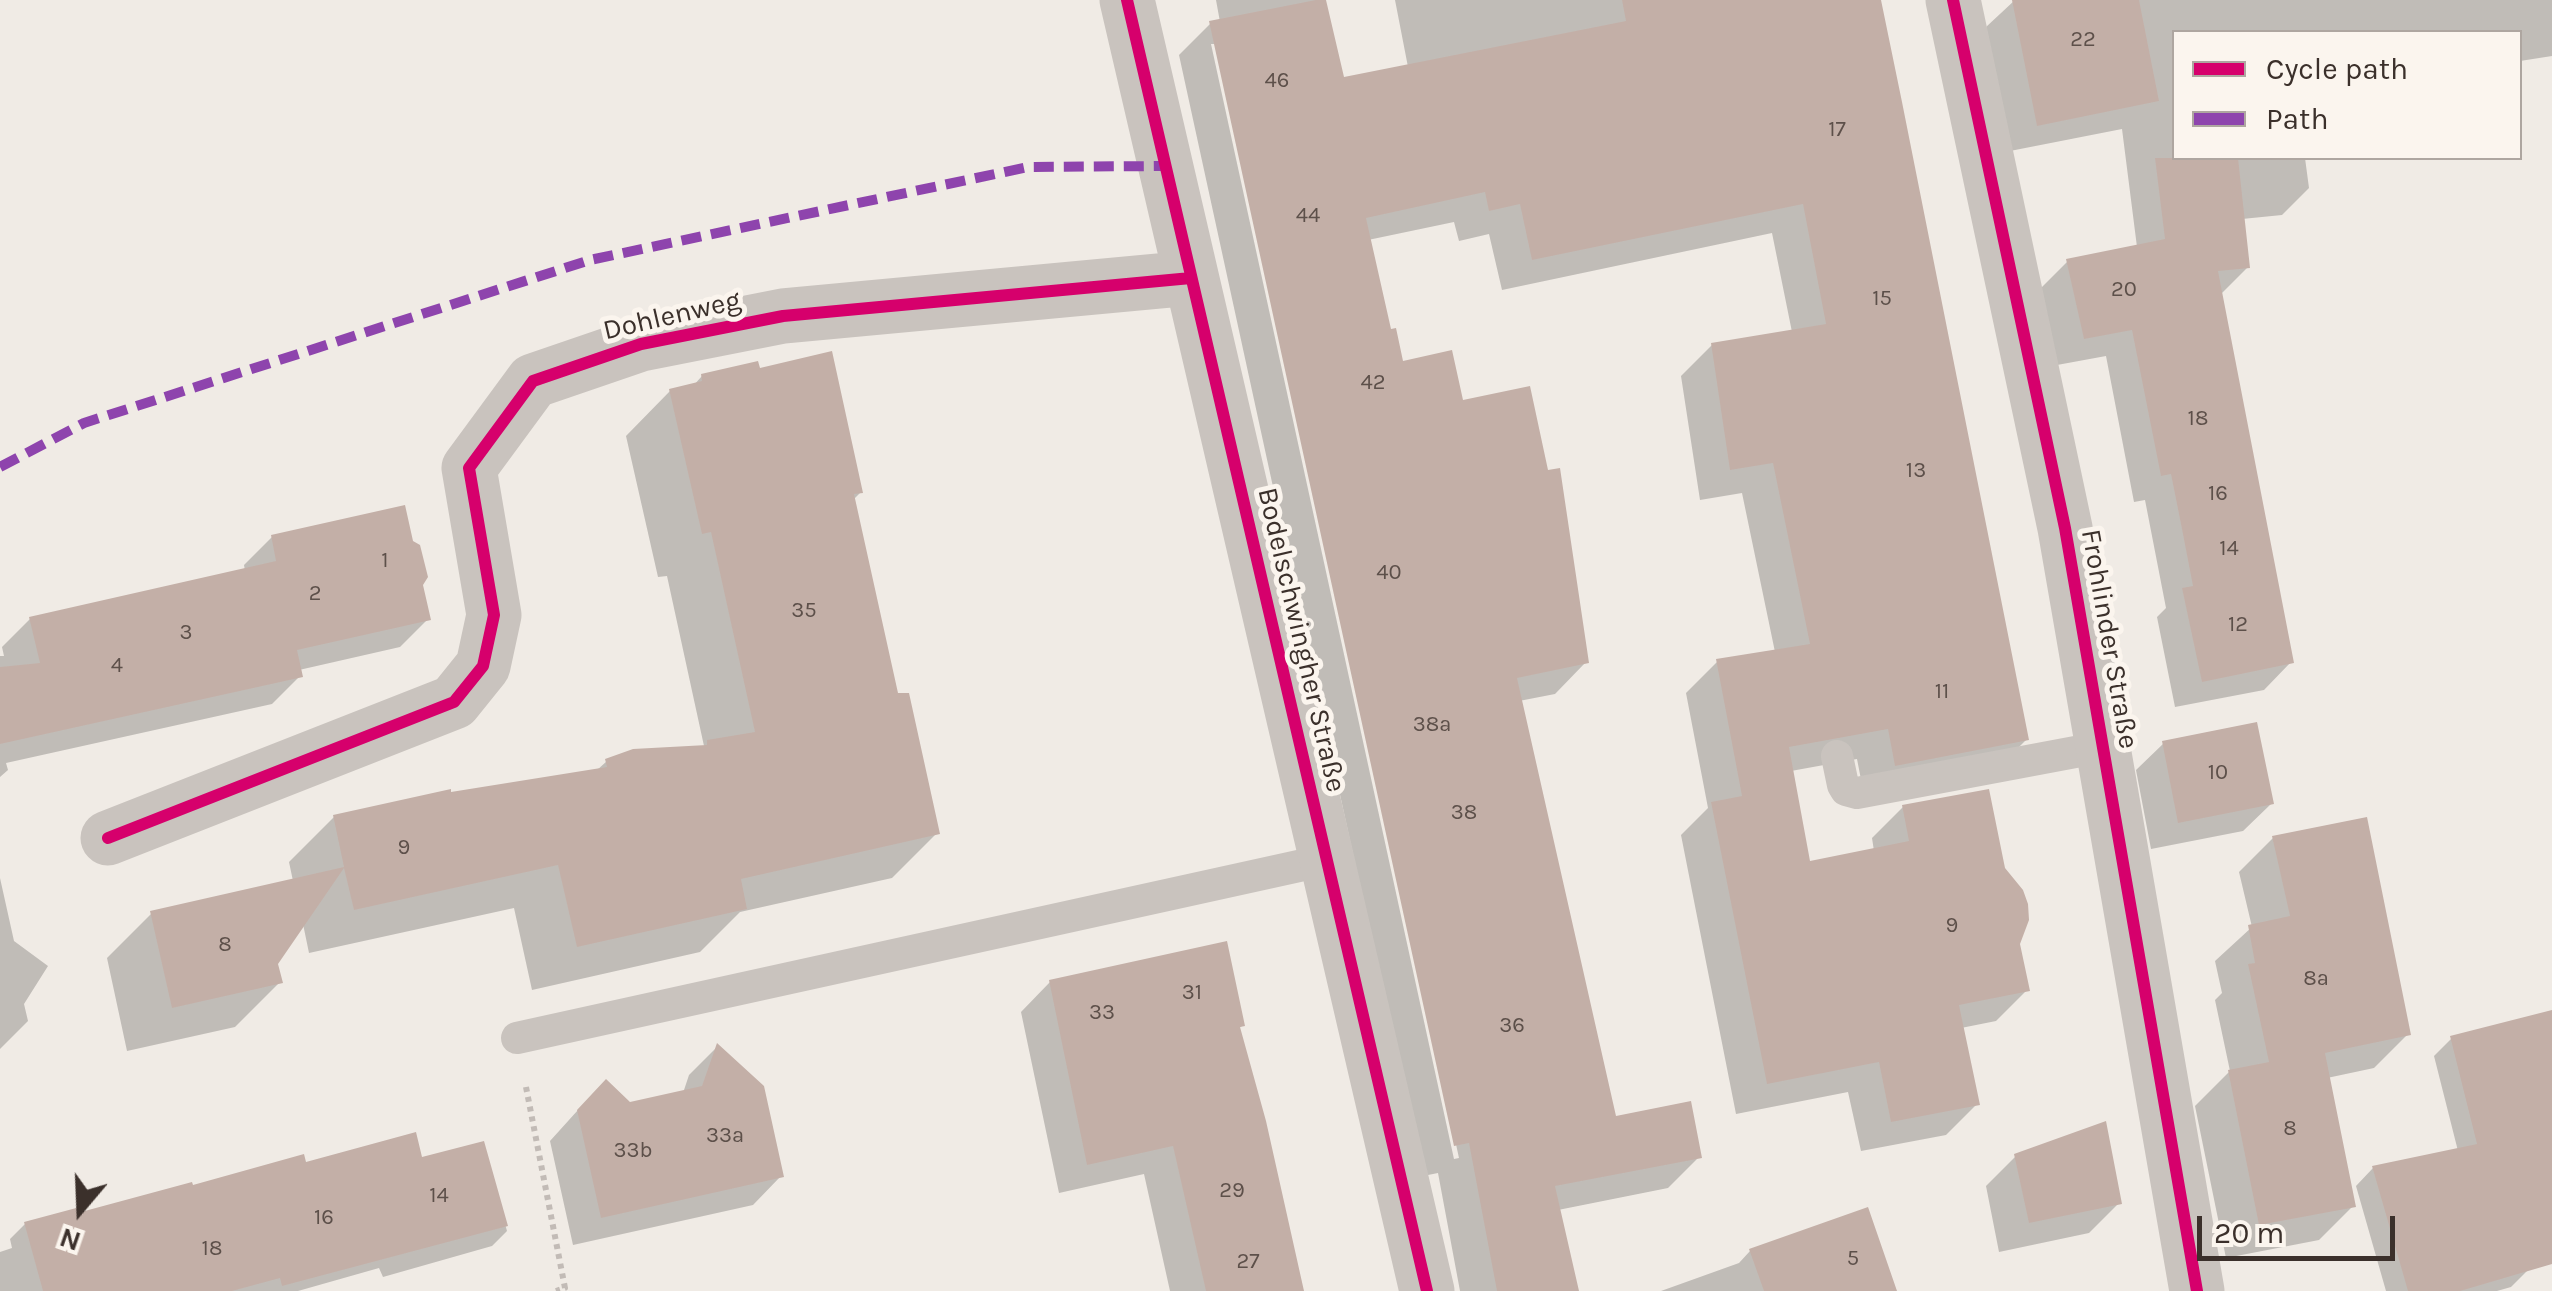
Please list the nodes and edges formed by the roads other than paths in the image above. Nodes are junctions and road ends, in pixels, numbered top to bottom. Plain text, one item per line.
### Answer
1 (1126, 0) edge
2 (1953, 0) edge
3 (1191, 278) junction
4 (2102, 747) junction
5 (1837, 756) dead end
6 (108, 838) dead end
7 (1326, 860) junction
8 (517, 1038) road end
9 (1427, 1291) edge
10 (2196, 1291) edge

1 - 3 street, Bodelschwingher Straße
2 - 4 street, Frohlinder Straße
3 - 6 street, Dohlenweg
3 - 7 street, Bodelschwingher Straße
4 - 5 lane
4 - 10 street, Frohlinder Straße
7 - 8 lane
7 - 9 street, Bodelschwingher Straße

